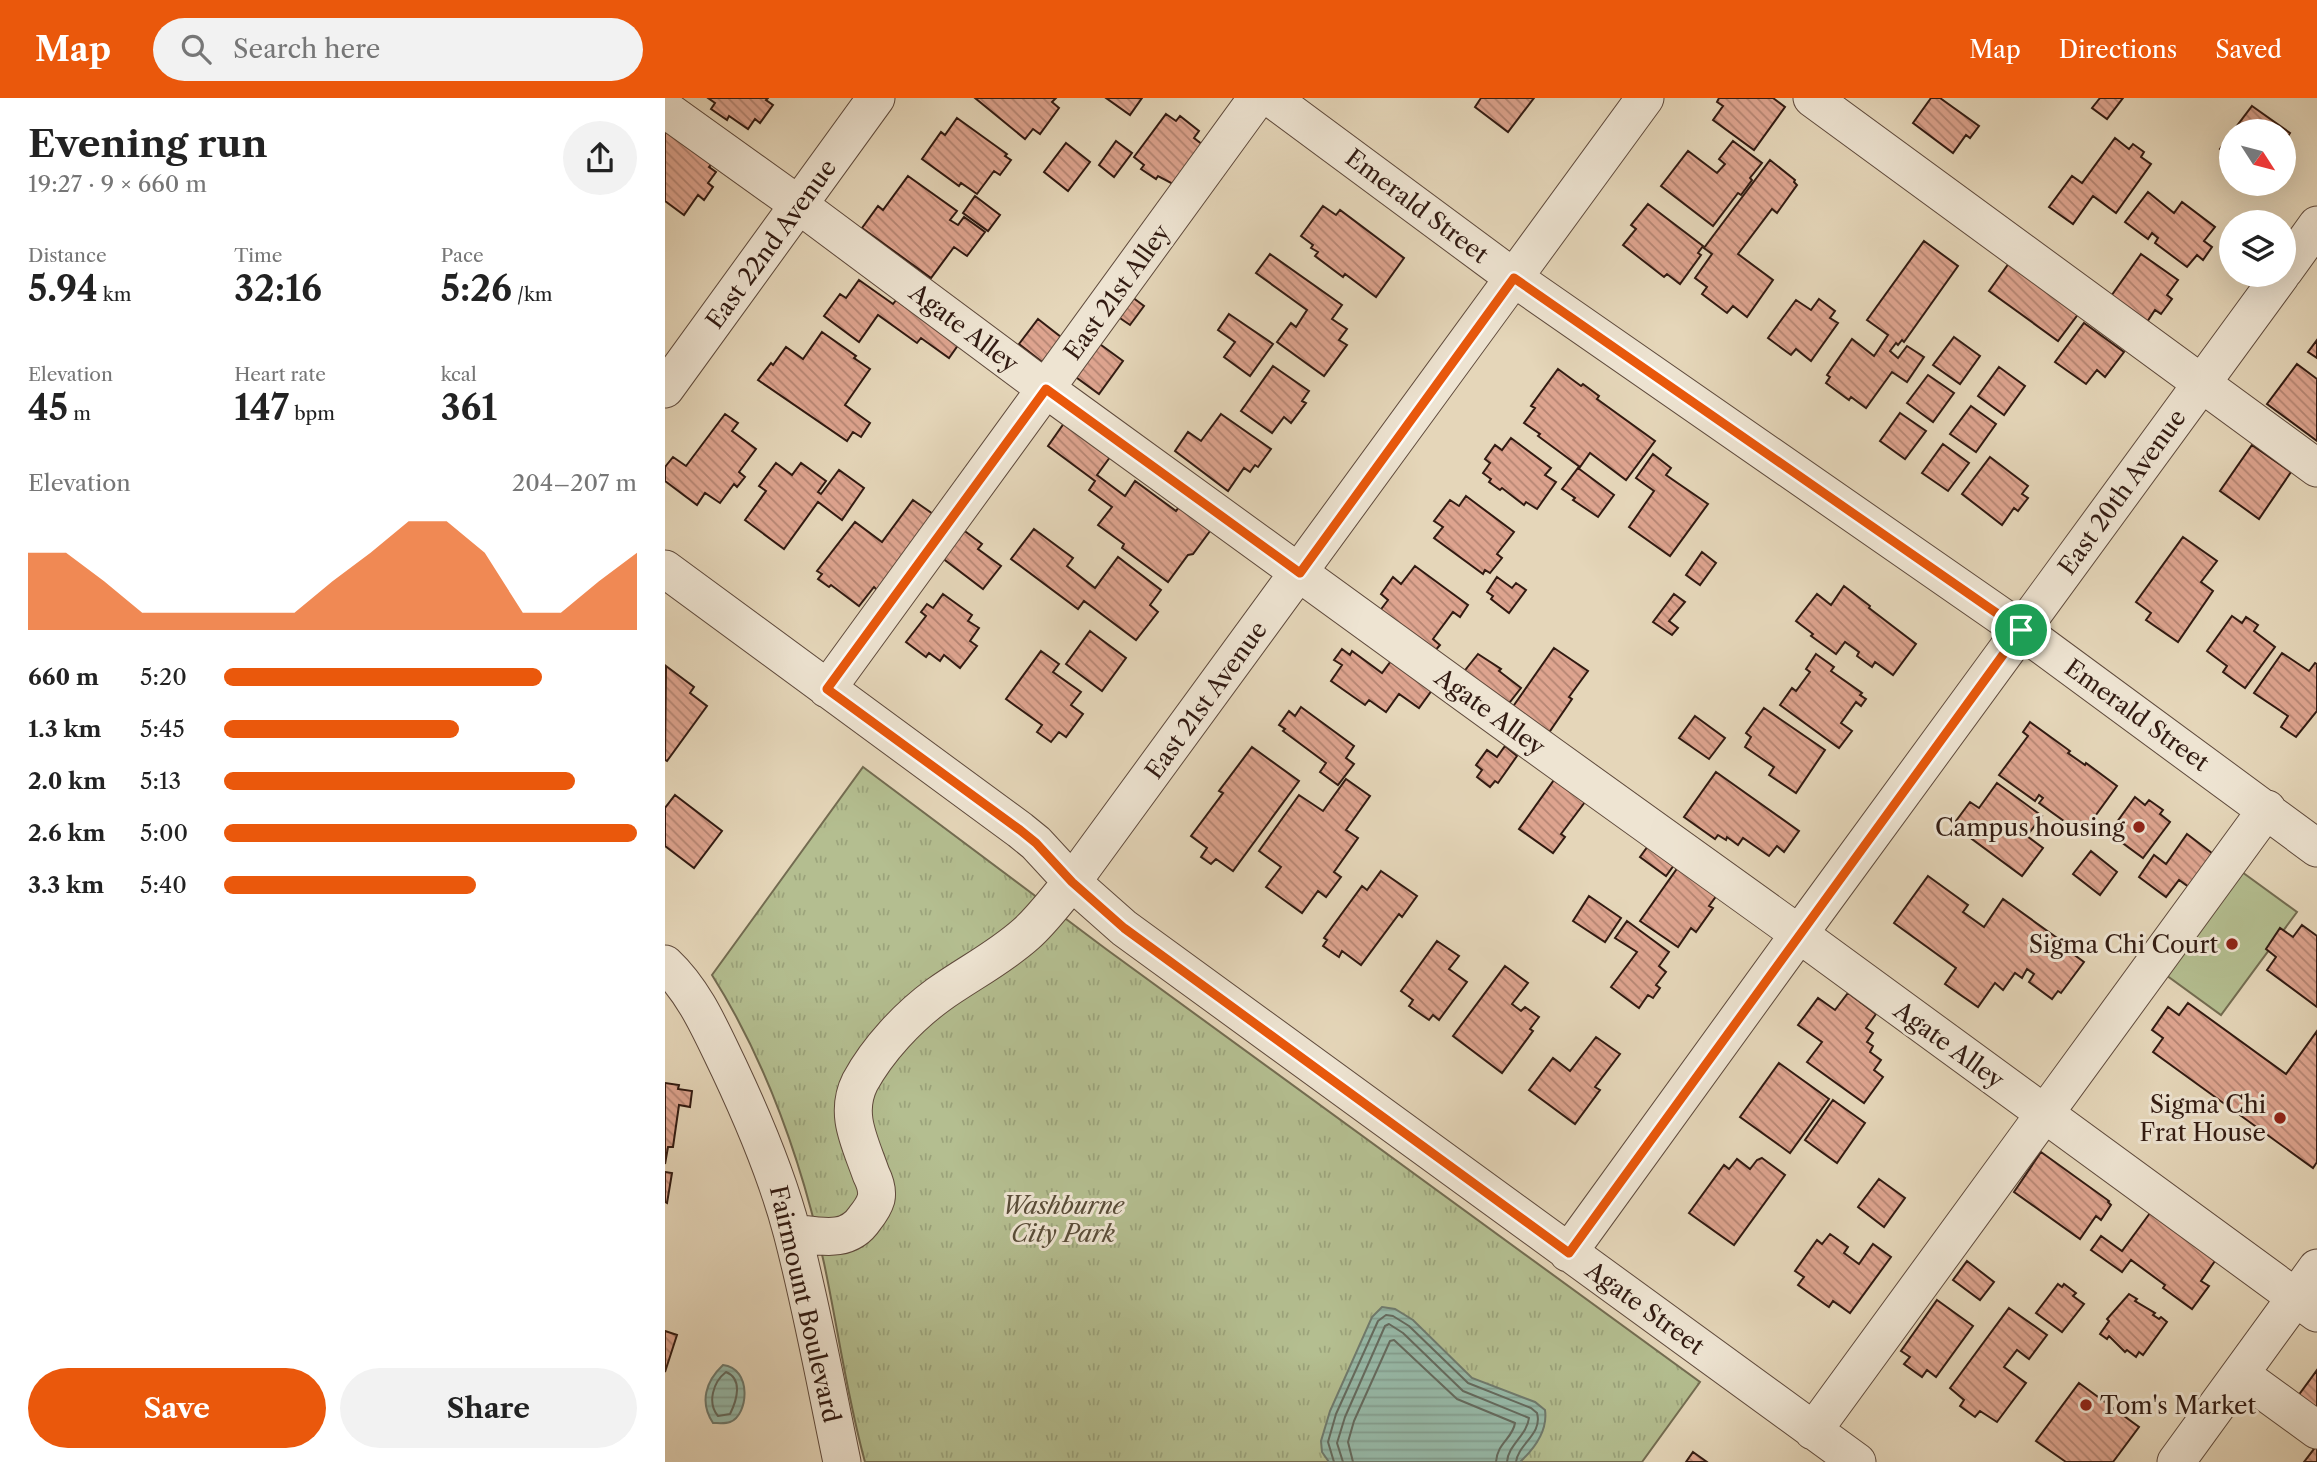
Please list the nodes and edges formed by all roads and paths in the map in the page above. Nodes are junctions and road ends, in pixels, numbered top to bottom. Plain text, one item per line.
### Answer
1 (876, 98) edge
2 (1257, 98) edge
3 (1271, 98) edge
4 (1645, 98) edge
5 (1812, 98) edge
6 (665, 109) edge
7 (799, 205) junction
8 (2317, 226) edge
9 (2296, 254) edge
10 (1514, 278) junction
11 (2272, 287) edge
12 (2202, 384) junction
13 (665, 389) edge
14 (1046, 389) junction
15 (2317, 468) edge
16 (665, 569) edge
17 (1300, 573) junction
18 (2021, 630) junction
19 (827, 689) junction
20 (2267, 809) junction
21 (2317, 848) edge
22 (1072, 882) junction
23 (1799, 933) junction
24 (665, 964) edge
25 (2044, 1114) junction
26 (793, 1233) junction
27 (1569, 1253) junction
28 (2317, 1268) edge
29 (2306, 1305) edge
30 (2240, 1374) junction
31 (2317, 1430) edge
32 (1813, 1431) junction
33 (841, 1461) edge
34 (1857, 1462) edge
35 (2176, 1462) edge

1 - 7 street, East 22nd Avenue
2 - 14 street, East 21st Alley
3 - 10 street, Emerald Street
4 - 10 street, East 21st Avenue
5 - 12 street
6 - 7 street, Agate Alley
7 - 13 street, East 22nd Avenue
7 - 14 street, Agate Alley
8 - 9 street, East 20th Avenue
10 - 17 street, East 21st Avenue
10 - 18 street, Emerald Street
11 - 12 street, East 20th Avenue
12 - 15 street
12 - 18 street, East 20th Avenue
14 - 17 street, Agate Alley
14 - 19 street, East 21st Alley
16 - 19 street, Agate Street
17 - 22 street, East 21st Avenue
17 - 23 street, Agate Alley
18 - 20 street, Emerald Street
18 - 23 street, East 20th Avenue
19 - 22 street, Agate Street
20 - 21 street, Emerald Street
20 - 25 street
22 - 26 street, East 21st Avenue
22 - 27 street, Agate Street
23 - 25 street, Agate Alley
23 - 27 street, East 20th Avenue
24 - 26 street, Fairmount Boulevard
25 - 29 street, Agate Alley
25 - 32 street
26 - 33 street, Fairmount Boulevard
27 - 32 street, Agate Street
28 - 29 street
29 - 30 street
30 - 31 street
30 - 35 street
32 - 34 street, Agate Street

